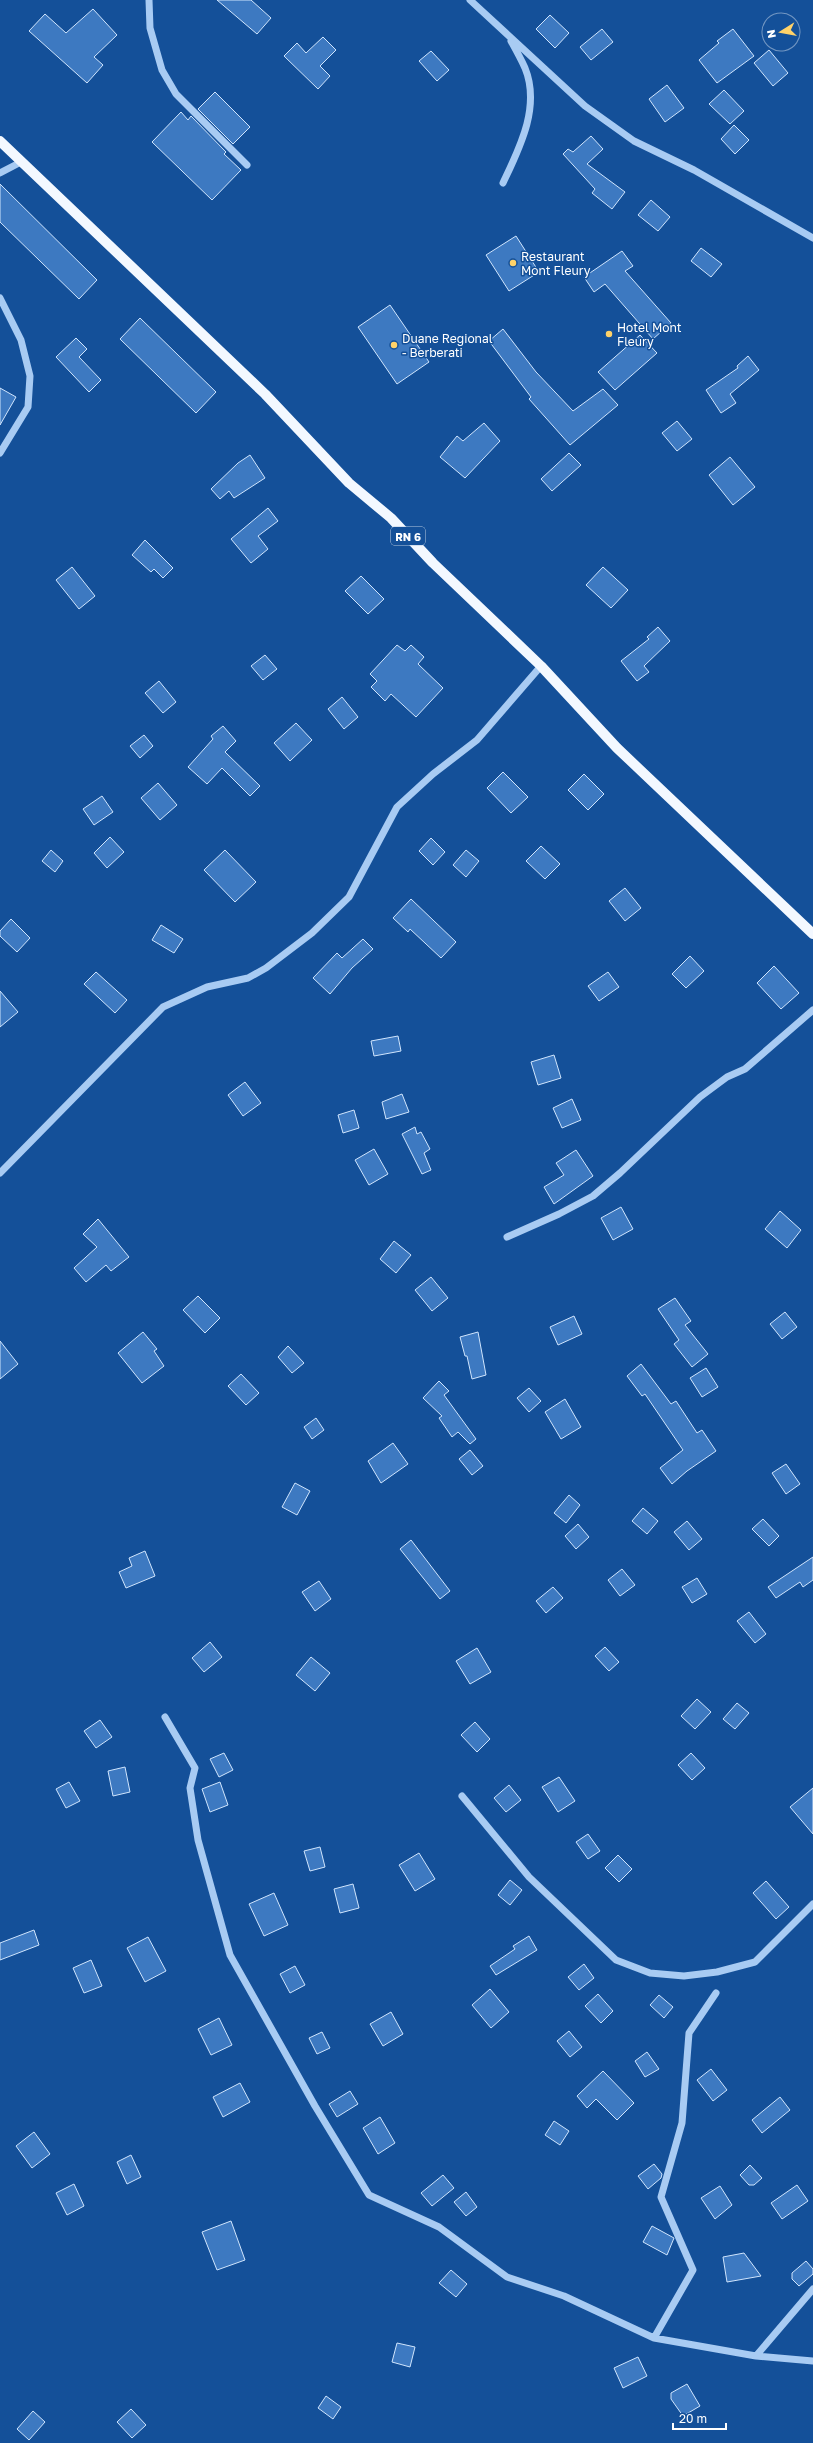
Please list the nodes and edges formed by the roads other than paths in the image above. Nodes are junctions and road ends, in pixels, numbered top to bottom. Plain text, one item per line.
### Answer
1 (149, 0) edge
2 (470, 0) edge
3 (508, 35) junction
4 (1, 145) edge
5 (21, 162) junction
6 (247, 165) dead end
7 (0, 173) edge
8 (503, 183) dead end
9 (813, 238) edge
10 (0, 298) edge
11 (0, 453) edge
12 (541, 666) junction
13 (813, 934) edge
14 (813, 1010) edge
15 (0, 1173) edge
16 (507, 1237) dead end
17 (165, 1717) dead end
18 (462, 1796) dead end
19 (813, 1904) edge
20 (716, 1993) dead end
21 (813, 2289) edge
22 (654, 2338) junction
23 (756, 2356) junction
24 (813, 2361) edge

1 - 6 street
2 - 3 street
3 - 8 street
3 - 9 street
4 - 5 main road, RN 6
5 - 7 street
5 - 12 main road, RN 6
10 - 11 street
12 - 13 main road, RN 6
12 - 15 street
14 - 16 street
17 - 22 street
18 - 19 street
20 - 22 street
21 - 23 street
22 - 23 street
23 - 24 street

